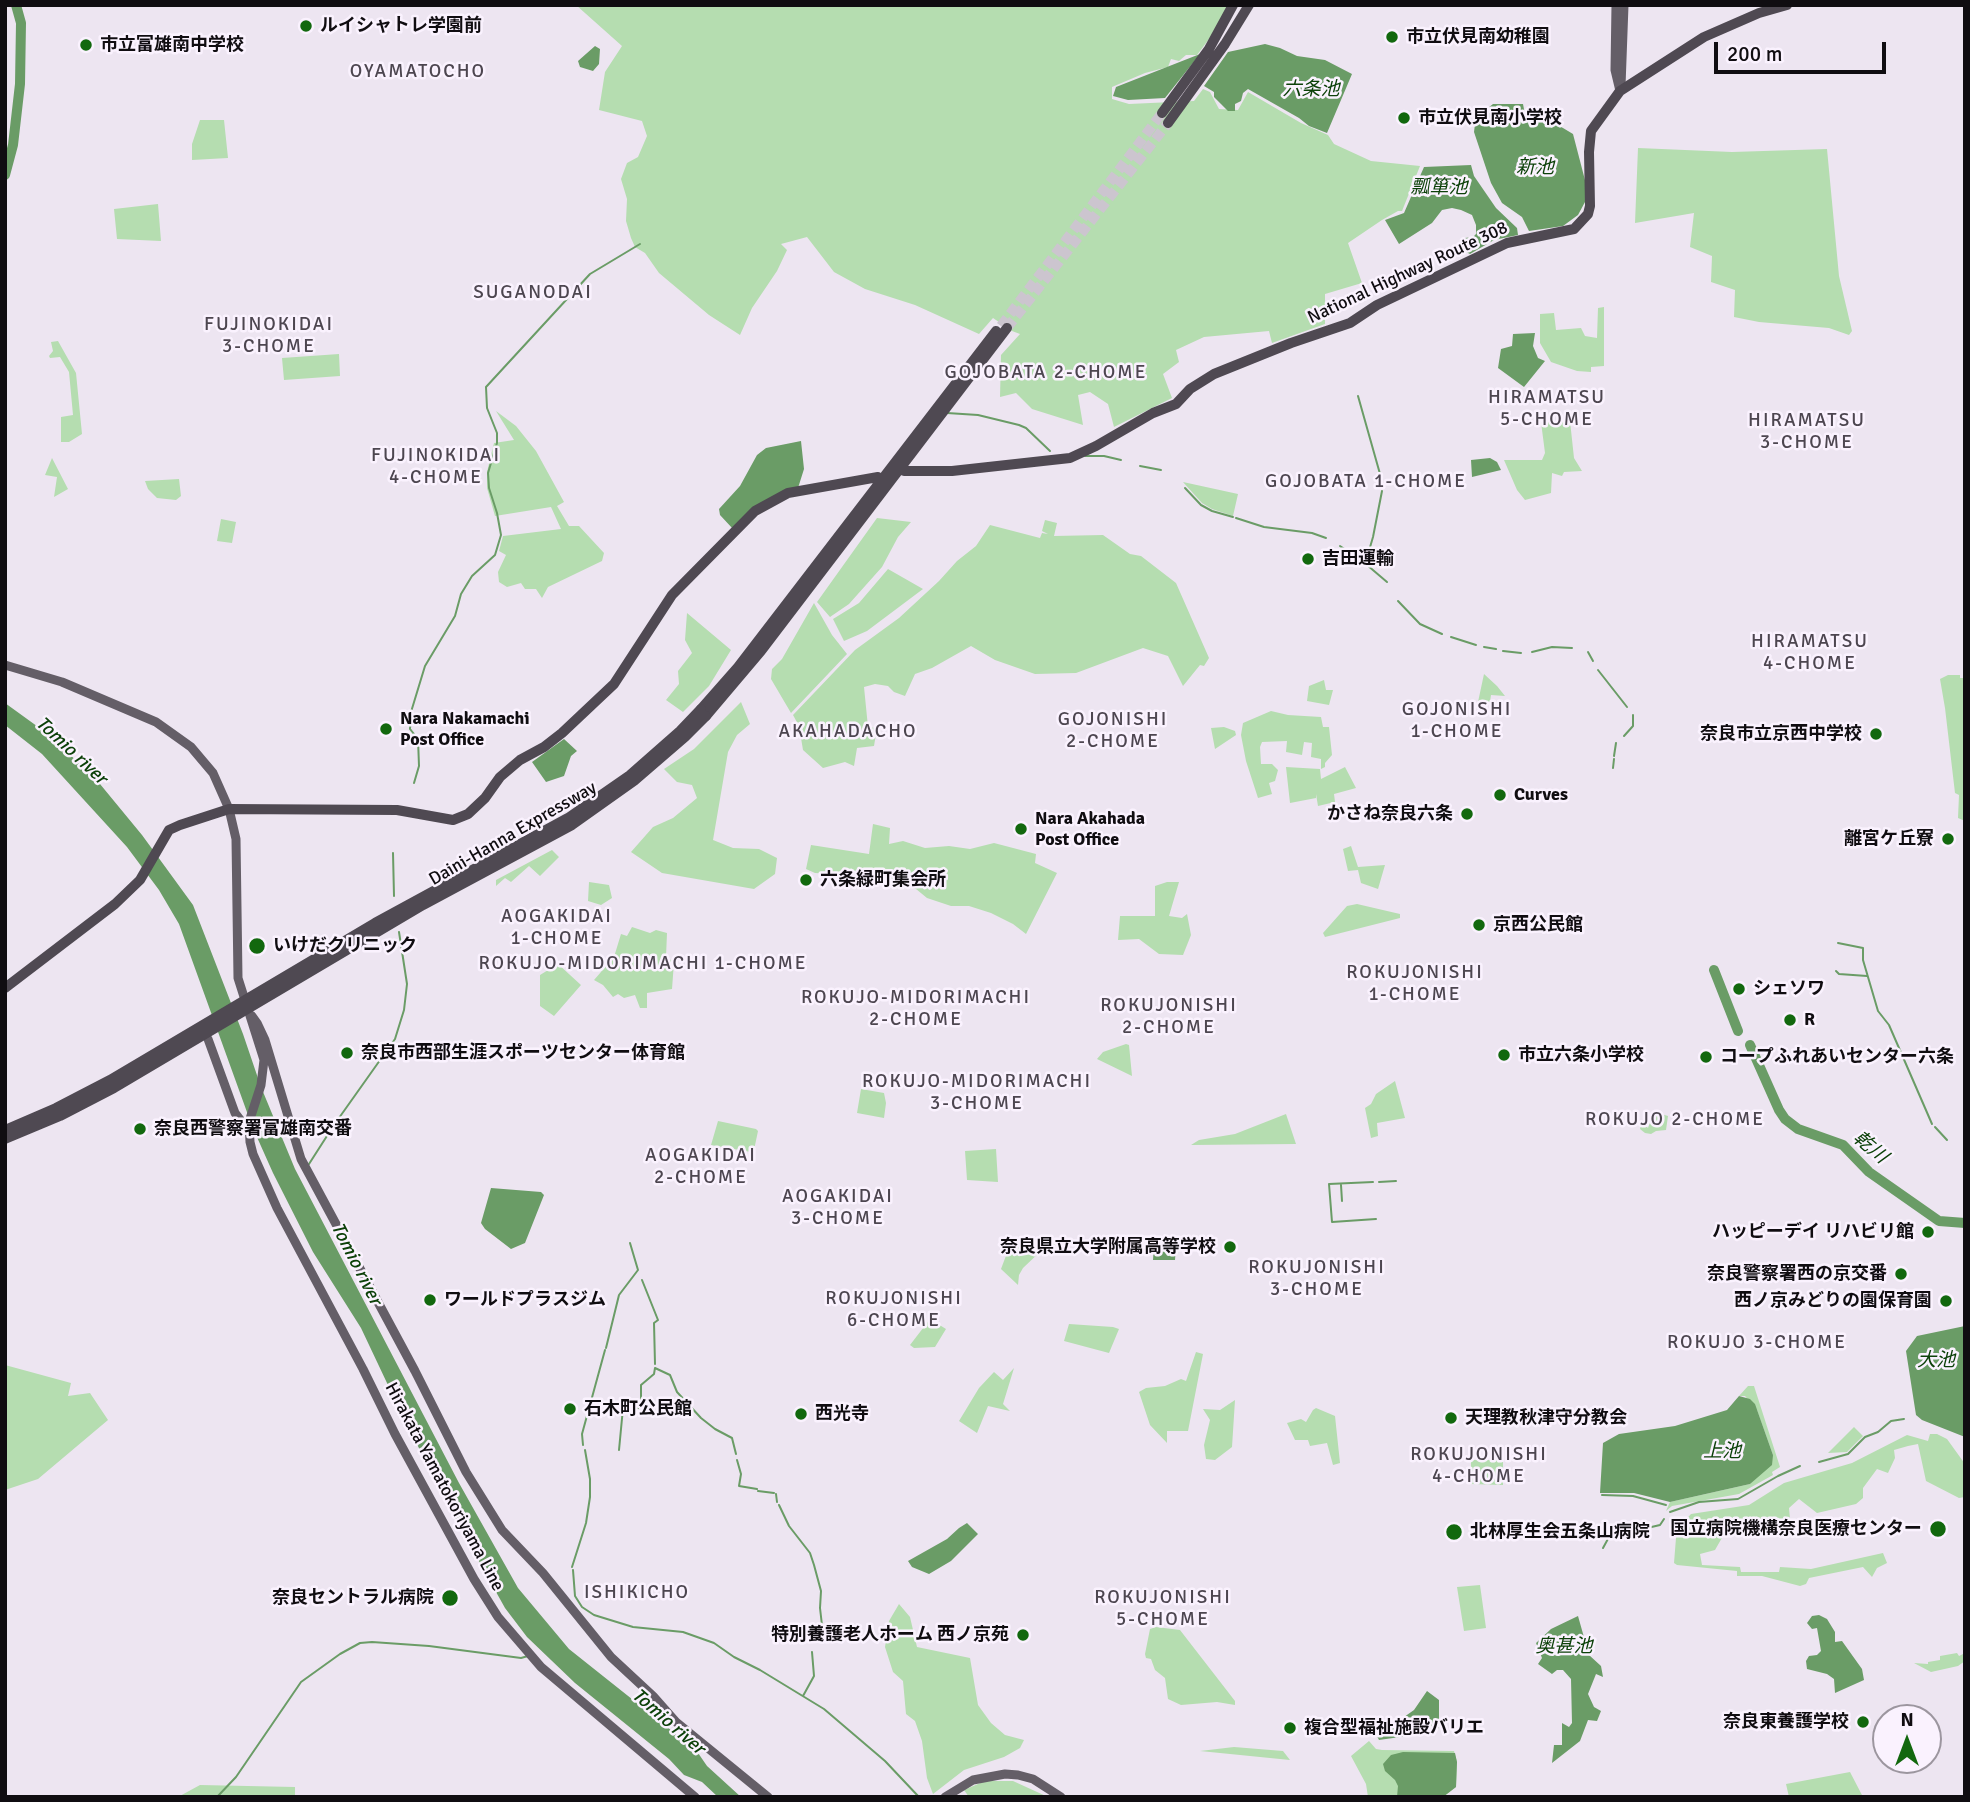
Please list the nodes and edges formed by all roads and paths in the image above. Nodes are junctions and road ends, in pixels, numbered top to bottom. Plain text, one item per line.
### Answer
1 (1233, 5) edge
2 (1249, 5) edge
3 (1616, 5) edge
4 (1624, 5) edge
5 (1787, 5) edge
6 (1620, 92) junction
7 (1004, 327) tunnel mouth
8 (904, 471) dead end
9 (878, 477) dead end
10 (5, 665) edge
11 (703, 713) junction
12 (229, 809) junction
13 (5, 988) edge
14 (251, 1015) junction
15 (208, 1039) dead end
16 (249, 1129) junction
17 (5, 1130) edge
18 (5, 1139) edge
19 (695, 1797) edge
20 (768, 1797) edge
21 (945, 1797) edge
22 (1061, 1797) edge

1 - 2 highway
3 - 6 main road
4 - 6 main road
5 - 6 highway, National Highway Route 308
6 - 8 highway, National Highway Route 308
7 - 11 highway, Daini-Hanna Expressway
9 - 12 highway
10 - 12 main road, Hirakata Yamatokoriyama Line
11 - 17 highway, Daini-Hanna Expressway, bridge
11 - 18 highway, Daini-Hanna Expressway, bridge
12 - 13 highway
12 - 14 main road, Hirakata Yamatokoriyama Line
14 - 16 main road, Hirakata Yamatokoriyama Line
14 - 20 main road, Hirakata Yamatokoriyama Line
15 - 16 main road, Hirakata Yamatokoriyama Line
16 - 19 main road, Hirakata Yamatokoriyama Line
21 - 22 main road

